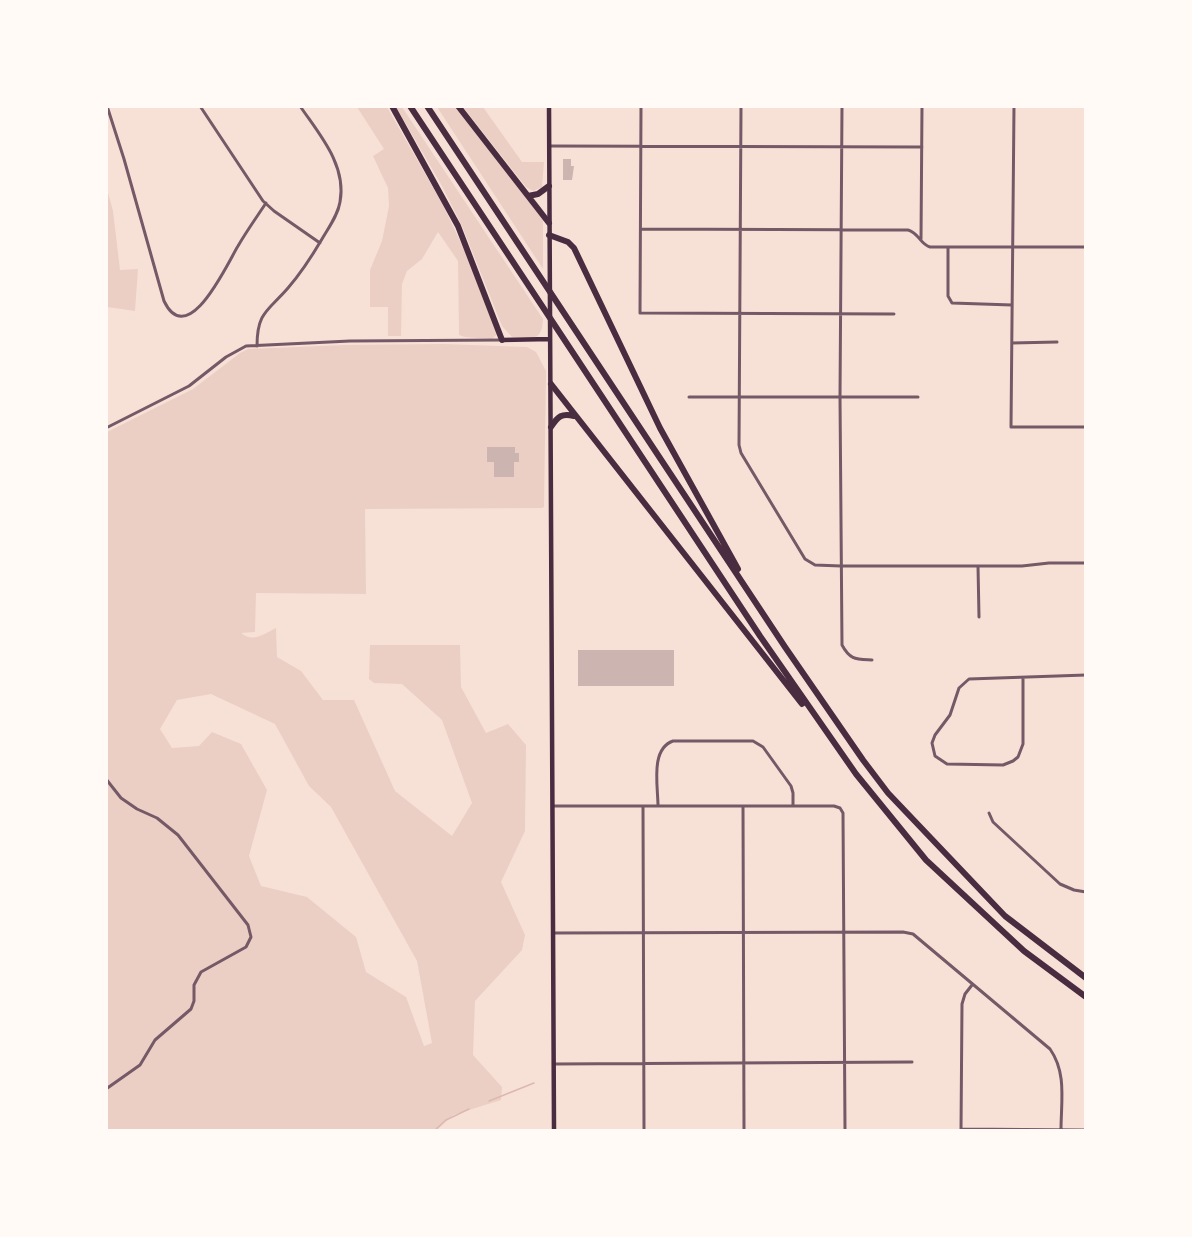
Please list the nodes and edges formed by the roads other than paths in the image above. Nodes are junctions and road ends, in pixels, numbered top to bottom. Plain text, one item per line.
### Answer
1 (107, 106) edge
2 (200, 106) edge
3 (300, 106) edge
4 (392, 106) edge
5 (410, 106) edge
6 (427, 106) edge
7 (458, 106) edge
8 (549, 106) edge
9 (641, 106) edge
10 (741, 106) edge
11 (842, 106) edge
12 (922, 106) edge
13 (1014, 106) edge
14 (549, 146) junction
15 (641, 146) junction
16 (741, 146) junction
17 (842, 147) junction
18 (922, 147) junction
19 (549, 186) junction
20 (528, 196) junction
21 (266, 204) junction
22 (549, 223) junction
23 (640, 229) junction
24 (741, 229) junction
25 (841, 230) junction
26 (549, 235) junction
27 (921, 239) junction
28 (320, 243) junction
29 (948, 247) junction
30 (1013, 247) junction
31 (1086, 247) edge
32 (1012, 305) junction
33 (740, 313) junction
34 (841, 314) junction
35 (894, 314) dead end
36 (550, 339) junction
37 (502, 340) junction
38 (1057, 342) dead end
39 (1012, 343) junction
40 (257, 346) junction
41 (551, 384) junction
42 (688, 397) dead end
43 (740, 397) junction
44 (840, 397) junction
45 (918, 397) dead end
46 (575, 416) junction
47 (551, 427) junction
48 (1086, 427) edge
49 (106, 428) edge
50 (1086, 563) edge
51 (841, 566) junction
52 (978, 566) junction
53 (750, 594) junction
54 (979, 617) dead end
55 (872, 660) dead end
56 (1086, 675) edge
57 (1023, 678) junction
58 (828, 735) junction
59 (106, 779) edge
60 (643, 806) junction
61 (658, 806) junction
62 (743, 806) junction
63 (793, 806) junction
64 (553, 807) junction
65 (989, 813) dead end
66 (1086, 892) edge
67 (743, 932) junction
68 (844, 932) junction
69 (554, 933) junction
70 (643, 933) junction
71 (1086, 978) edge
72 (972, 985) junction
73 (1086, 997) edge
74 (912, 1062) dead end
75 (644, 1063) junction
76 (744, 1063) junction
77 (844, 1063) junction
78 (554, 1064) junction
79 (106, 1089) edge
80 (961, 1130) edge
81 (1061, 1130) edge
82 (1086, 1130) edge
83 (554, 1131) edge
84 (644, 1131) edge
85 (744, 1131) edge
86 (844, 1131) edge

1 - 21 street
2 - 21 street
3 - 28 street
4 - 37 highway
5 - 58 highway
6 - 53 highway
7 - 20 highway
8 - 14 main road
9 - 15 street
10 - 16 street
11 - 17 street
12 - 18 street
13 - 30 street
14 - 15 street
14 - 19 main road
15 - 16 street
15 - 23 street
16 - 17 street
16 - 24 street
17 - 18 street
17 - 25 street
18 - 27 street
19 - 20 highway
19 - 22 main road
20 - 22 highway
21 - 28 street
22 - 26 main road
23 - 24 street
23 - 33 street
24 - 25 street
24 - 33 street
25 - 27 street
25 - 34 street
26 - 36 main road
26 - 53 highway
27 - 29 street
28 - 40 street
29 - 30 street
29 - 32 street
30 - 31 street
30 - 32 street
32 - 39 street
33 - 34 street
33 - 43 street
34 - 35 street
34 - 44 street
36 - 37 main road
36 - 41 main road
37 - 40 street
38 - 39 street
39 - 48 street
40 - 49 street
41 - 46 highway
41 - 47 main road
42 - 43 street
43 - 44 street
43 - 51 street
44 - 45 street
44 - 51 street
46 - 47 highway
46 - 58 highway
47 - 64 main road
50 - 52 street
51 - 52 street
51 - 55 street
52 - 54 street
53 - 71 highway
56 - 57 street
57 - 57 street
58 - 73 highway
59 - 79 street
60 - 61 street
60 - 64 street
60 - 70 street
61 - 62 street
61 - 63 street
62 - 63 street
62 - 67 street
63 - 68 street
64 - 69 main road
65 - 66 street
67 - 68 street
67 - 70 street
67 - 76 street
68 - 72 street
68 - 77 street
69 - 70 street
69 - 78 main road
70 - 75 street
72 - 80 street
72 - 81 street
74 - 77 street
75 - 76 street
75 - 78 street
75 - 84 street
76 - 77 street
76 - 85 street
77 - 86 street
78 - 83 main road
80 - 81 street
81 - 82 street

